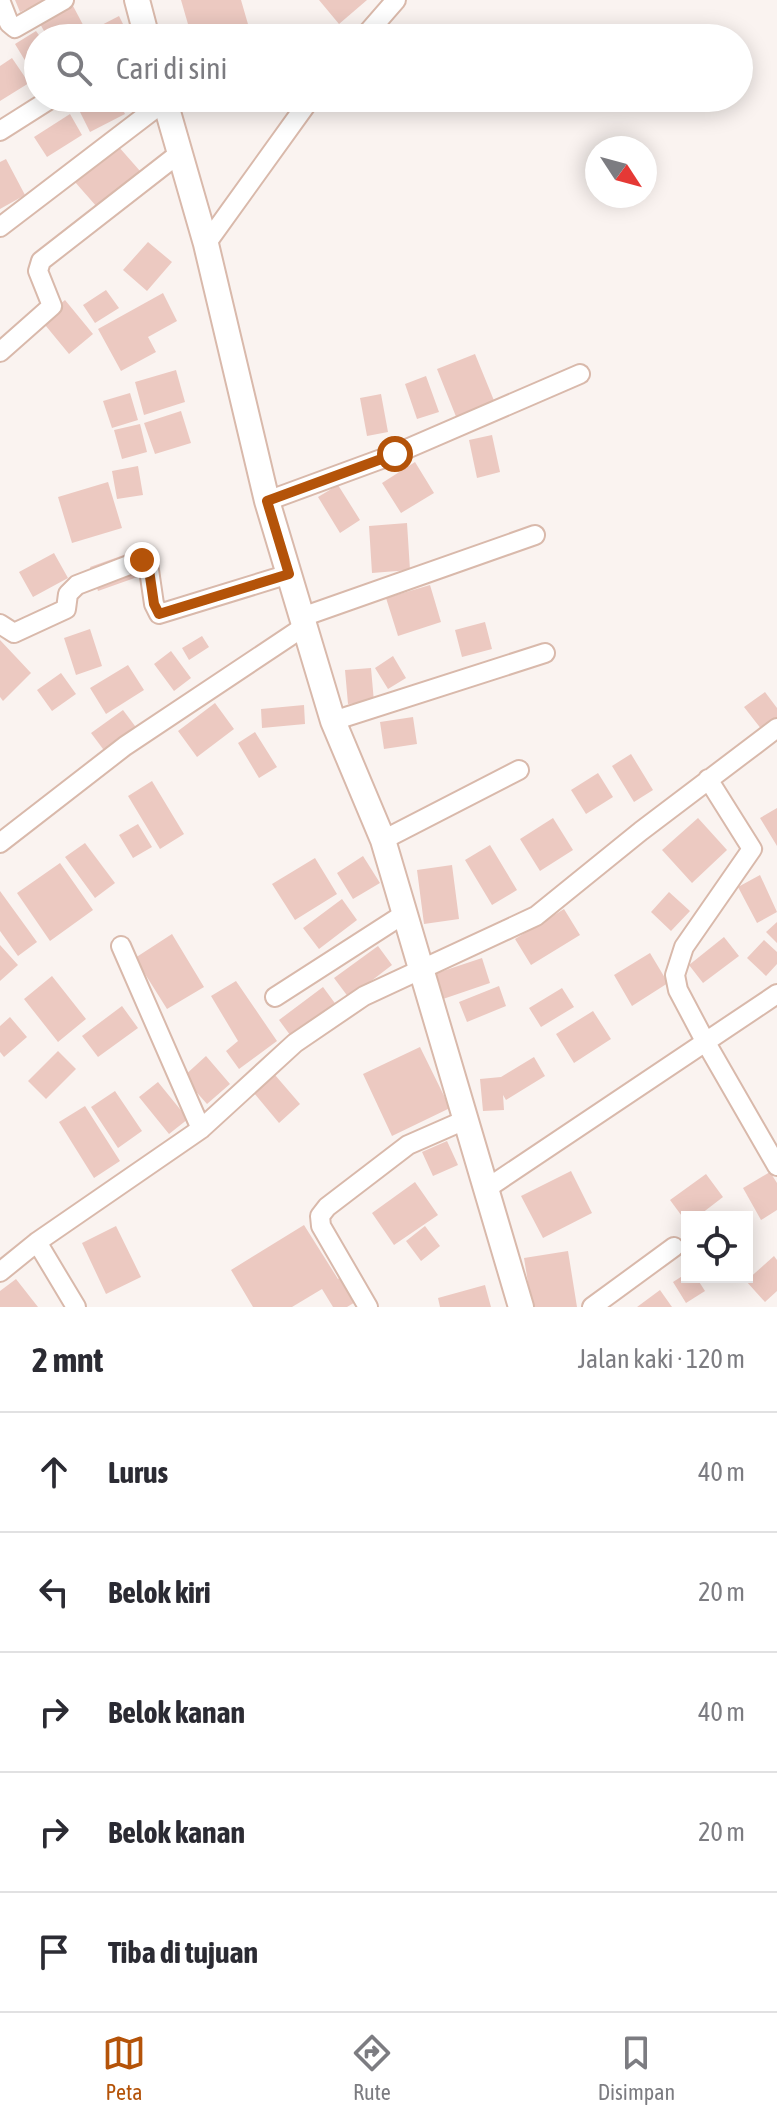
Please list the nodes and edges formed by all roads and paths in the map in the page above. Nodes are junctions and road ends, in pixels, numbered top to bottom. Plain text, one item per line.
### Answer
1 (0, 0) edge
2 (64, 0) edge
3 (137, 0) edge
4 (396, 0) edge
5 (143, 24) edge
6 (375, 24) edge
7 (30, 112) edge
8 (149, 112) edge
9 (168, 112) edge
10 (301, 112) edge
11 (0, 131) edge
12 (181, 152) junction
13 (0, 227) edge
14 (206, 244) junction
15 (0, 352) edge
16 (580, 374) dead end
17 (267, 501) junction
18 (535, 535) dead end
19 (289, 574) junction
20 (303, 622) junction
21 (0, 624) edge
22 (545, 653) dead end
23 (333, 721) junction
24 (777, 728) edge
25 (519, 770) dead end
26 (708, 779) junction
27 (383, 840) junction
28 (0, 843) edge
29 (404, 914) junction
30 (121, 946) dead end
31 (419, 970) junction
32 (777, 994) edge
33 (275, 997) dead end
34 (705, 1041) junction
35 (465, 1120) junction
36 (201, 1129) junction
37 (776, 1162) edge
38 (486, 1189) junction
39 (37, 1242) junction
40 (674, 1247) dead end
41 (0, 1272) edge
42 (76, 1307) edge
43 (368, 1307) edge
44 (521, 1307) edge
45 (592, 1307) edge

1 - 2 street
3 - 5 main road
4 - 6 street
7 - 11 street
8 - 13 street
9 - 12 main road
10 - 14 street
12 - 14 main road
12 - 15 street
14 - 17 main road
16 - 17 street
17 - 19 main road
18 - 20 street
19 - 20 main road
19 - 21 street
20 - 23 main road
20 - 28 street
22 - 23 street
23 - 27 main road
24 - 26 street
25 - 27 street
26 - 31 street
26 - 34 street
27 - 29 main road
29 - 31 main road
29 - 33 street
30 - 36 street
31 - 35 main road
31 - 36 street
32 - 34 street
34 - 37 street
34 - 38 street
35 - 38 main road
35 - 43 street
36 - 39 street
38 - 44 main road
39 - 41 street
39 - 42 street
40 - 45 street

